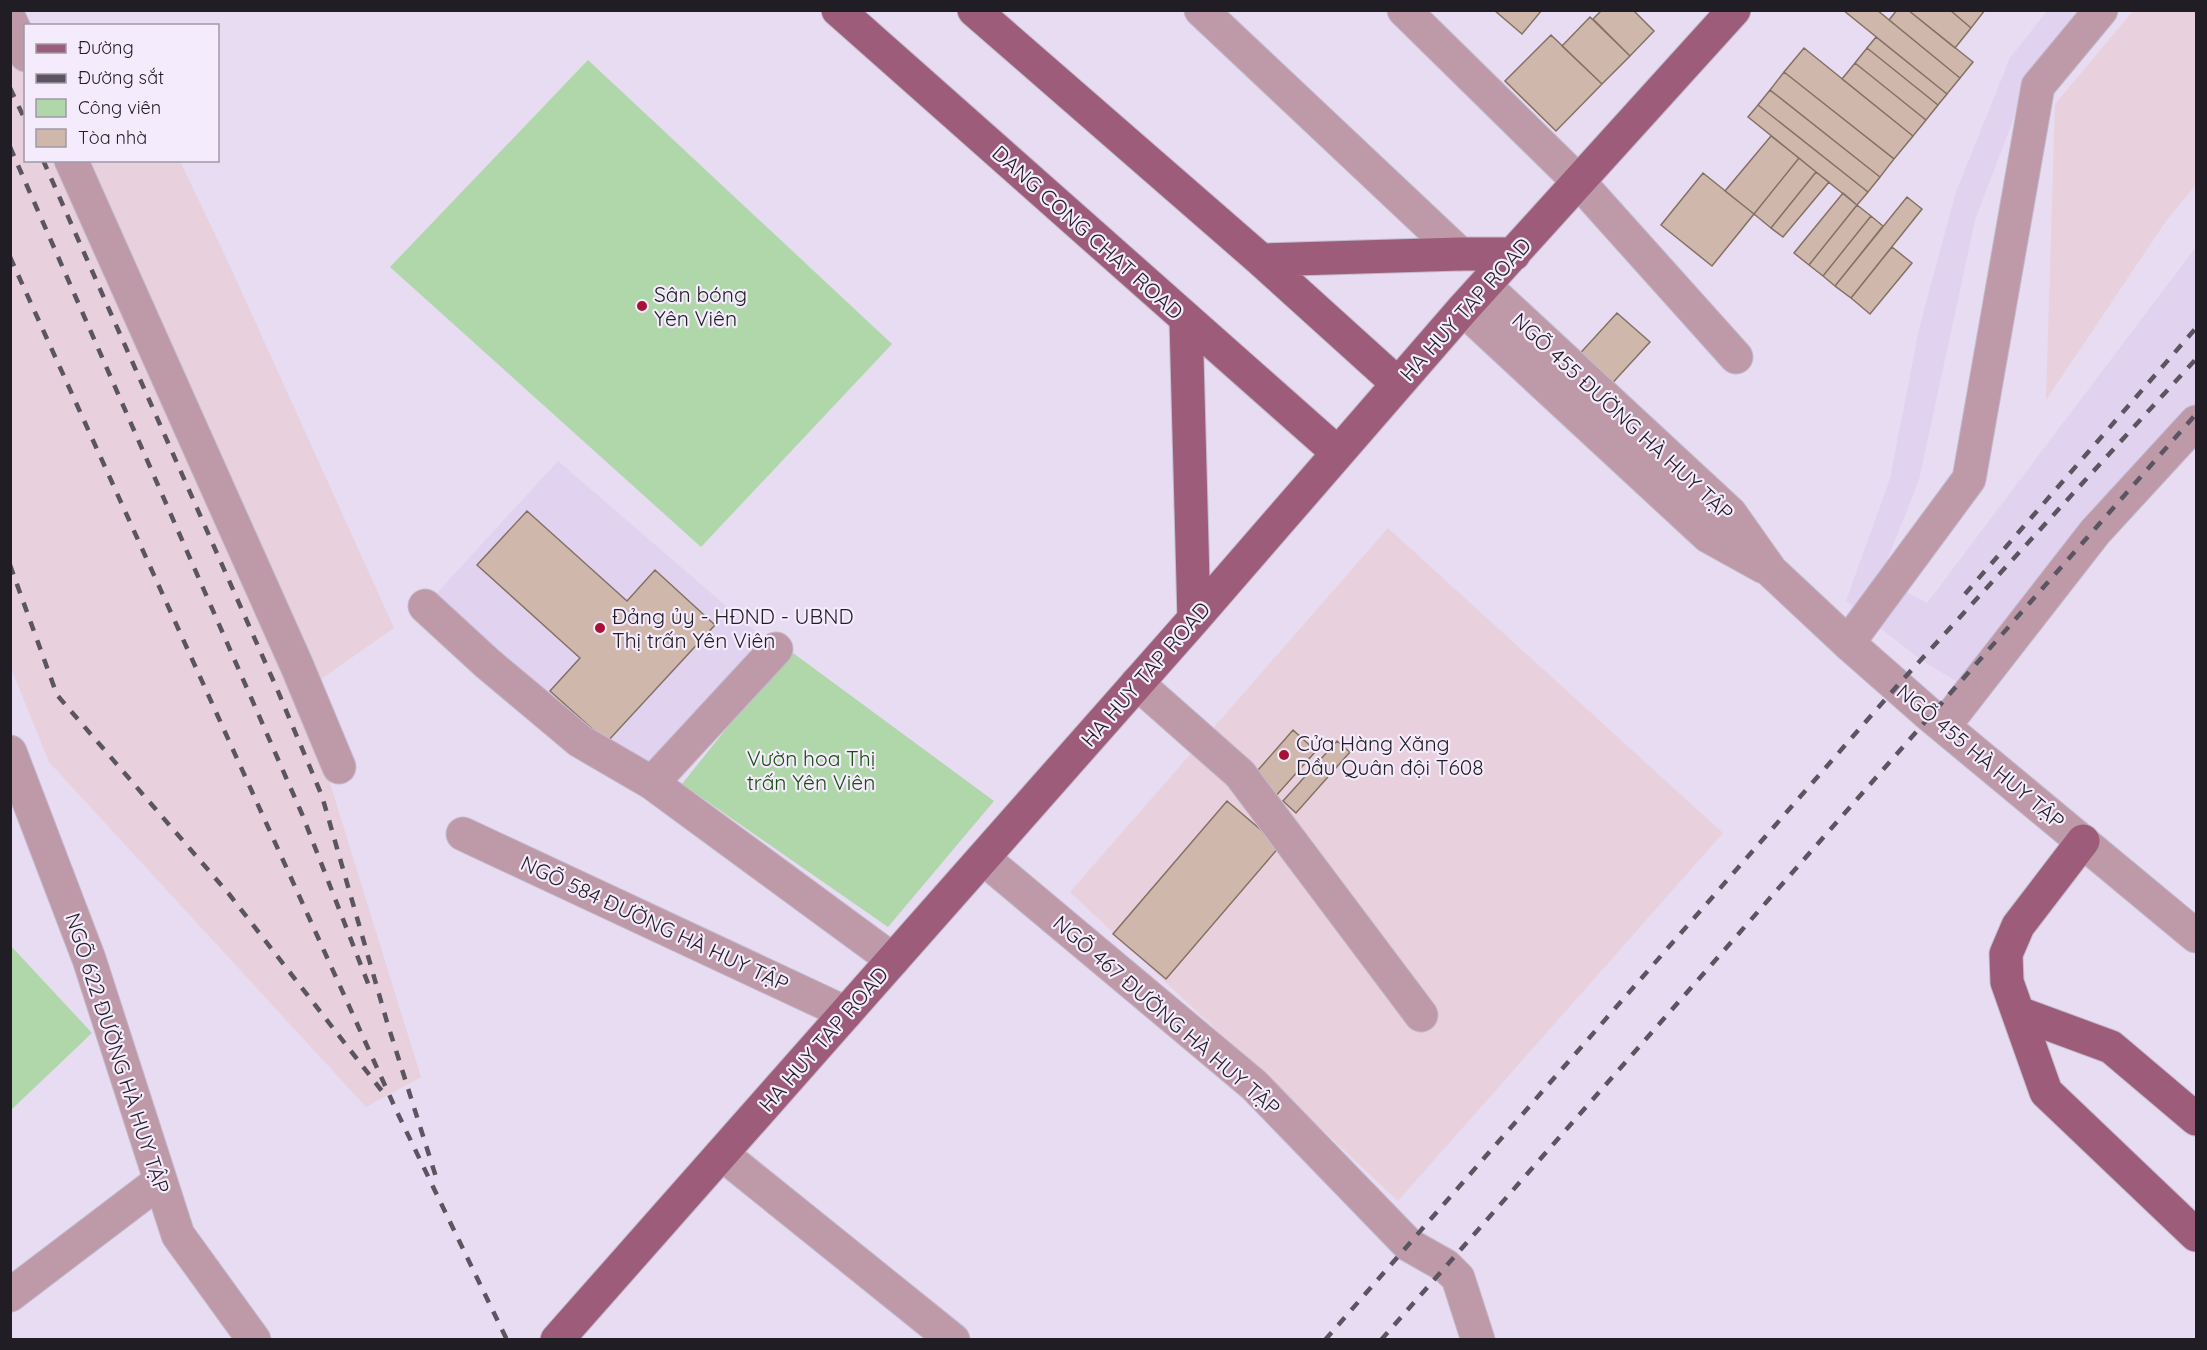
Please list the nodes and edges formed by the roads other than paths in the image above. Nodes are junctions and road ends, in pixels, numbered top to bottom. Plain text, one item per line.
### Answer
1 (838, 10) edge
2 (974, 10) edge
3 (1200, 10) edge
4 (1404, 10) edge
5 (1734, 10) edge
6 (2101, 10) edge
7 (10, 20) edge
8 (24, 51) edge
9 (72, 162) edge
10 (1579, 182) junction
11 (1460, 254) junction
12 (1514, 254) junction
13 (1260, 260) junction
14 (1474, 298) junction
15 (1186, 320) junction
16 (1736, 357) dead end
17 (1398, 384) junction
18 (2196, 423) edge
19 (1338, 453) junction
20 (1771, 571) joint
21 (425, 606) dead end
22 (1194, 618) junction
23 (1848, 643) junction
24 (776, 650) dead end
25 (1137, 683) junction
26 (1944, 726) junction
27 (10, 752) edge
28 (339, 767) dead end
29 (652, 783) junction
30 (463, 834) dead end
31 (2083, 841) junction
32 (983, 858) junction
33 (2196, 936) edge
34 (892, 960) junction
35 (846, 1012) junction
36 (2019, 1013) junction
37 (1421, 1016) dead end
38 (2196, 1119) edge
39 (722, 1154) junction
40 (160, 1181) junction
41 (2196, 1235) edge
42 (10, 1296) edge
43 (254, 1340) edge
44 (557, 1340) edge
45 (953, 1340) edge
46 (1478, 1340) edge

1 - 15 main road, DANG CONG CHAT ROAD
2 - 13 main road
3 - 11 street
4 - 10 street
5 - 10 main road, HA HUY TAP ROAD
6 - 23 street
7 - 8 street
9 - 28 street
10 - 12 main road, HA HUY TAP ROAD
10 - 16 street
11 - 12 main road
11 - 13 main road
12 - 14 main road, HA HUY TAP ROAD
13 - 17 main road
14 - 17 main road, HA HUY TAP ROAD
14 - 20 street, NGÕ 455 ĐƯỜNG HÀ HUY TẬP
15 - 19 main road, DANG CONG CHAT ROAD
15 - 22 main road
17 - 19 main road, HA HUY TAP ROAD
18 - 26 street
19 - 22 main road, HA HUY TAP ROAD
20 - 23 street, NGÕ 455 HÀ HUY TẬP
21 - 29 street
22 - 25 main road, HA HUY TAP ROAD
23 - 26 street, NGÕ 455 HÀ HUY TẬP
24 - 29 street
25 - 32 main road, HA HUY TAP ROAD
25 - 37 street
26 - 31 street, NGÕ 455 HÀ HUY TẬP
27 - 40 street, NGÕ 622 ĐƯỜNG HÀ HUY TẬP
29 - 34 street
30 - 35 street, NGÕ 584 ĐƯỜNG HÀ HUY TẬP
31 - 33 street, NGÕ 455 HÀ HUY TẬP
31 - 36 main road
32 - 34 main road, HA HUY TAP ROAD
32 - 46 street, NGÕ 467 ĐƯỜNG HÀ HUY TẬP
34 - 35 main road, HA HUY TAP ROAD
35 - 39 main road, HA HUY TAP ROAD
36 - 38 main road
36 - 41 main road
39 - 44 main road, HA HUY TAP ROAD
39 - 45 street
40 - 42 street
40 - 43 street, NGÕ 622 ĐƯỜNG HÀ HUY TẬP

